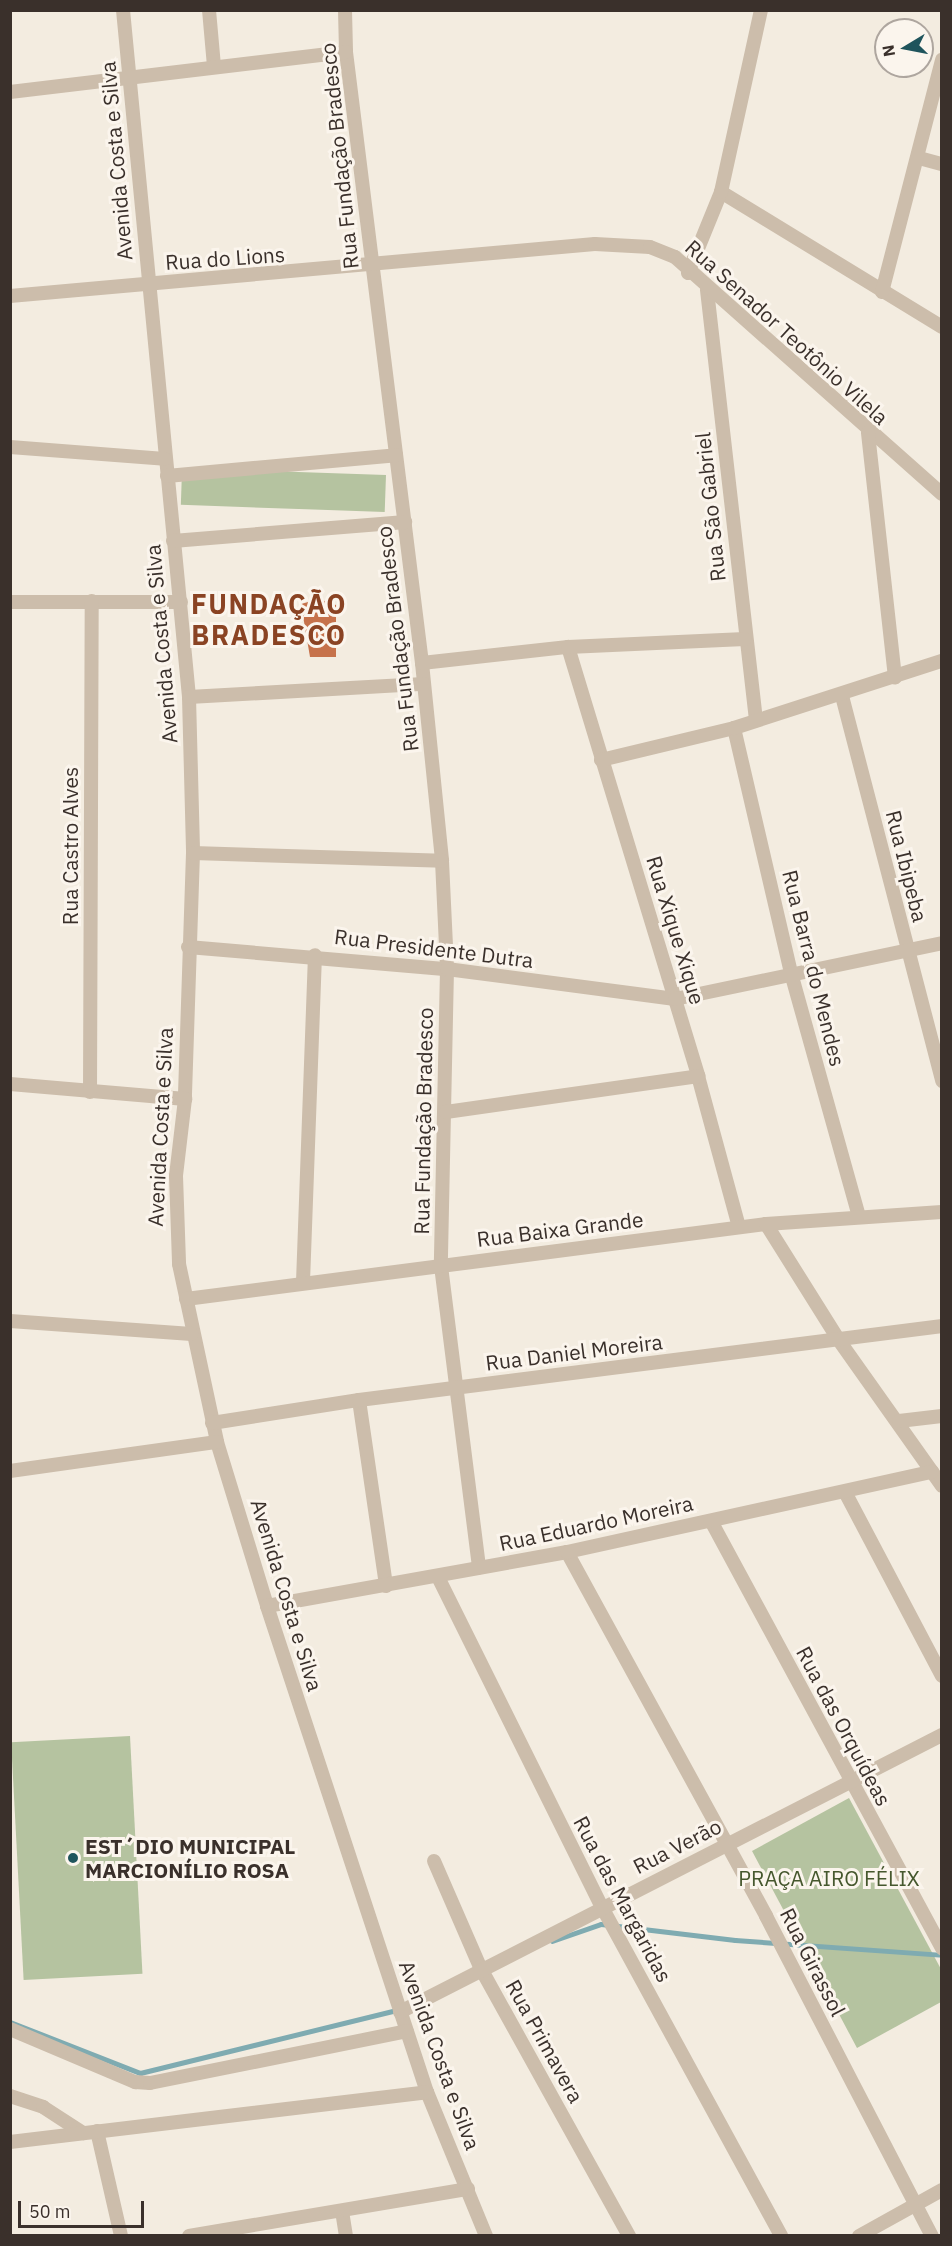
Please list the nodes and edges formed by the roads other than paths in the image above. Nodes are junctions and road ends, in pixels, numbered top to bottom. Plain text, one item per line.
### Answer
1 (123, 10) edge
2 (208, 10) edge
3 (345, 10) edge
4 (761, 10) edge
5 (346, 52) junction
6 (942, 60) edge
7 (214, 66) junction
8 (130, 77) junction
9 (10, 92) edge
10 (919, 158) junction
11 (942, 164) edge
12 (721, 192) junction
13 (372, 267) junction
14 (688, 273) junction
15 (148, 285) junction
16 (707, 290) junction
17 (882, 291) junction
18 (10, 296) edge
19 (942, 327) edge
20 (868, 433) junction
21 (10, 447) edge
22 (396, 455) junction
23 (165, 459) junction
24 (167, 476) junction
25 (942, 494) edge
26 (405, 522) junction
27 (173, 541) junction
28 (92, 601) junction
29 (10, 602) edge
30 (181, 602) junction
31 (745, 639) junction
32 (568, 647) junction
33 (942, 661) edge
34 (422, 663) junction
35 (895, 678) junction
36 (424, 684) junction
37 (842, 696) junction
38 (189, 697) junction
39 (756, 720) junction
40 (734, 728) junction
41 (601, 760) junction
42 (194, 853) junction
43 (442, 861) junction
44 (942, 943) edge
45 (188, 947) junction
46 (907, 950) junction
47 (315, 955) junction
48 (447, 969) junction
49 (791, 973) junction
50 (675, 999) junction
51 (698, 1076) junction
52 (942, 1081) edge
53 (10, 1084) edge
54 (90, 1092) junction
55 (185, 1098) junction
56 (446, 1112) junction
57 (942, 1212) edge
58 (859, 1217) junction
59 (766, 1224) junction
60 (739, 1227) junction
61 (441, 1266) junction
62 (303, 1282) junction
63 (186, 1299) junction
64 (10, 1321) edge
65 (942, 1326) edge
66 (192, 1334) junction
67 (838, 1339) junction
68 (459, 1388) junction
69 (359, 1400) junction
70 (942, 1416) edge
71 (899, 1421) junction
72 (212, 1423) junction
73 (217, 1442) junction
74 (10, 1471) edge
75 (932, 1472) junction
76 (942, 1486) edge
77 (845, 1492) junction
78 (711, 1521) junction
79 (567, 1552) junction
80 (479, 1568) junction
81 (438, 1577) junction
82 (386, 1586) junction
83 (267, 1606) junction
84 (942, 1676) edge
85 (942, 1735) edge
86 (850, 1784) junction
87 (727, 1843) junction
88 (434, 1861) dead end
89 (602, 1909) junction
90 (938, 1943) edge
91 (480, 1968) junction
92 (401, 2012) junction
93 (10, 2029) edge
94 (407, 2031) junction
95 (427, 2092) junction
96 (10, 2096) edge
97 (90, 2132) junction
98 (10, 2142) edge
99 (468, 2189) junction
100 (942, 2190) edge
101 (917, 2203) junction
102 (342, 2211) junction
103 (229, 2232) edge
104 (121, 2235) edge
105 (189, 2235) edge
106 (346, 2235) edge
107 (486, 2235) edge
108 (629, 2235) edge
109 (781, 2235) edge
110 (859, 2235) edge
111 (932, 2235) edge

1 - 8 street, Avenida Costa e Silva
2 - 7 street
3 - 5 street, Rua Fundação Bradesco
4 - 12 street
5 - 7 street
5 - 13 street, Rua Fundação Bradesco
6 - 10 street
7 - 8 street
8 - 9 street
8 - 15 street, Avenida Costa e Silva
10 - 11 street
10 - 17 street
12 - 14 street
12 - 17 street
13 - 14 street, Rua Senador Teotônio Vilela
13 - 15 street, Rua do Lions
13 - 22 street, Rua Fundação Bradesco
14 - 16 street, Rua Senador Teotônio Vilela
15 - 18 street, Rua do Lions
15 - 23 street, Avenida Costa e Silva
16 - 20 street, Rua Senador Teotônio Vilela
16 - 31 street, Rua São Gabriel
17 - 19 street
20 - 25 street, Rua Senador Teotônio Vilela
20 - 35 street
21 - 23 street
22 - 24 street
22 - 26 street, Rua Fundação Bradesco
23 - 24 street, Avenida Costa e Silva
24 - 27 street, Avenida Costa e Silva
26 - 27 street
26 - 34 street, Rua Fundação Bradesco
27 - 30 street, Avenida Costa e Silva
28 - 29 street
28 - 30 street
28 - 54 street, Rua Castro Alves
30 - 38 street, Avenida Costa e Silva
31 - 32 street
31 - 39 street, Rua São Gabriel
32 - 34 street
32 - 41 street, Rua Xique Xique
33 - 35 street
34 - 36 street, Rua Fundação Bradesco
35 - 37 street
36 - 38 street
36 - 43 street, Rua Fundação Bradesco
37 - 39 street
37 - 46 street, Rua Ibipeba
38 - 42 street, Avenida Costa e Silva
39 - 40 street
40 - 41 street
40 - 49 street, Rua Barra do Mendes
41 - 50 street, Rua Xique Xique
42 - 43 street
42 - 45 street, Avenida Costa e Silva
43 - 48 street, Rua Fundação Bradesco
44 - 46 street
45 - 47 street, Rua Presidente Dutra
45 - 55 street, Avenida Costa e Silva
46 - 49 street
46 - 52 street, Rua Ibipeba
47 - 48 street, Rua Presidente Dutra
47 - 62 street
48 - 50 street, Rua Presidente Dutra
48 - 56 street, Rua Fundação Bradesco
49 - 50 street
49 - 58 street, Rua Barra do Mendes
50 - 51 street, Rua Xique Xique
51 - 56 street
51 - 60 street, Rua Xique Xique
53 - 54 street
54 - 55 street
55 - 63 street, Avenida Costa e Silva
56 - 61 street, Rua Fundação Bradesco
57 - 58 street, Rua Baixa Grande
58 - 59 street, Rua Baixa Grande
59 - 60 street, Rua Baixa Grande
59 - 67 street
60 - 61 street, Rua Baixa Grande
61 - 62 street, Rua Baixa Grande
61 - 68 street, Rua Fundação Bradesco
62 - 63 street, Rua Baixa Grande
63 - 66 street, Avenida Costa e Silva
64 - 66 street
65 - 67 street, Rua Daniel Moreira
66 - 72 street, Avenida Costa e Silva
67 - 68 street, Rua Daniel Moreira
67 - 71 street
68 - 69 street, Rua Daniel Moreira
68 - 80 street, Rua Fundação Bradesco
69 - 72 street, Rua Daniel Moreira
69 - 82 street
70 - 71 street
71 - 75 street
72 - 73 street, Avenida Costa e Silva
73 - 74 street
73 - 83 street, Avenida Costa e Silva
75 - 76 street
75 - 77 street, Rua Eduardo Moreira
77 - 78 street, Rua Eduardo Moreira
77 - 84 street
78 - 79 street, Rua Eduardo Moreira
78 - 86 street, Rua das Orquídeas
79 - 80 street, Rua Eduardo Moreira
79 - 87 street, Rua Girassol
80 - 81 street, Rua Eduardo Moreira
81 - 82 street, Rua Eduardo Moreira
81 - 89 street, Rua das Margaridas
82 - 83 street, Rua Eduardo Moreira
83 - 92 street, Avenida Costa e Silva
85 - 86 street, Rua Verão
86 - 87 street, Rua Verão
86 - 90 street, Rua das Orquídeas
87 - 89 street, Rua Verão
87 - 101 street, Rua Girassol
88 - 91 street, Rua Primavera
89 - 91 street, Rua Verão
89 - 109 street, Rua das Margaridas
91 - 92 street, Rua Verão
91 - 108 street, Rua Primavera
92 - 94 street, Avenida Costa e Silva
93 - 94 street
94 - 95 street, Avenida Costa e Silva
95 - 97 street
95 - 99 street, Avenida Costa e Silva
96 - 97 street
97 - 98 street
97 - 104 street
99 - 102 street
99 - 107 street, Avenida Costa e Silva
100 - 101 street
101 - 110 street
101 - 111 street, Rua Girassol
102 - 103 street
102 - 106 street
103 - 105 street

